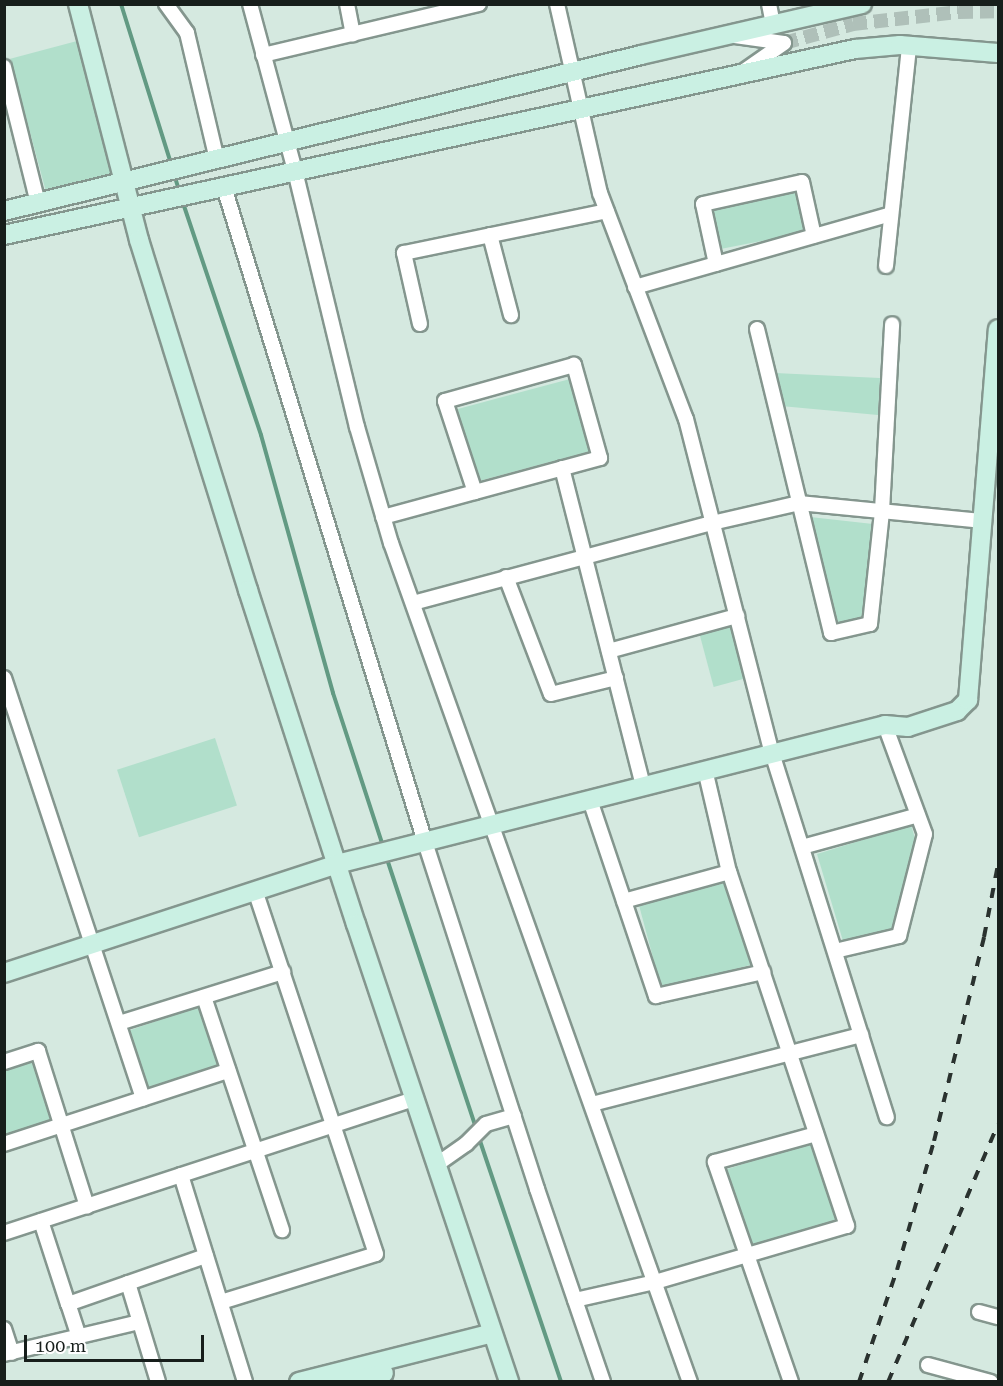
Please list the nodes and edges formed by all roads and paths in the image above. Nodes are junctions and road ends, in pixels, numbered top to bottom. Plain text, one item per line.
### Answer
1 (78, 4) edge
2 (166, 4) edge
3 (250, 4) edge
4 (347, 4) edge
5 (479, 4) edge
6 (557, 4) edge
7 (768, 4) edge
8 (862, 4) edge
9 (773, 24) junction
10 (353, 34) junction
11 (727, 35) junction
12 (909, 46) junction
13 (999, 53) edge
14 (263, 55) junction
15 (4, 67) edge
16 (573, 72) junction
17 (739, 74) junction
18 (582, 108) junction
19 (10, 112) edge
20 (286, 143) junction
21 (217, 160) junction
22 (295, 171) junction
23 (124, 183) junction
24 (224, 187) junction
25 (39, 203) junction
26 (131, 207) junction
27 (4, 211) edge
28 (607, 211) junction
29 (891, 214) junction
30 (4, 235) edge
31 (490, 235) junction
32 (814, 236) junction
33 (716, 264) junction
34 (886, 266) dead end
35 (635, 287) junction
36 (511, 315) dead end
37 (420, 324) dead end
38 (892, 324) dead end
39 (757, 329) dead end
40 (999, 329) edge
41 (562, 468) junction
42 (475, 492) junction
43 (799, 503) junction
44 (882, 511) junction
45 (383, 517) junction
46 (981, 521) junction
47 (712, 523) junction
48 (584, 557) junction
49 (506, 577) junction
50 (413, 603) junction
51 (737, 616) junction
52 (609, 651) junction
53 (4, 678) edge
54 (616, 678) junction
55 (885, 725) junction
56 (772, 753) junction
57 (705, 770) junction
58 (644, 786) junction
59 (590, 800) junction
60 (918, 815) junction
61 (492, 825) junction
62 (425, 842) junction
63 (802, 847) junction
64 (337, 864) junction
65 (729, 872) junction
66 (255, 891) junction
67 (624, 901) junction
68 (92, 944) junction
69 (835, 951) junction
70 (282, 972) junction
71 (763, 972) junction
72 (4, 973) edge
73 (204, 997) junction
74 (119, 1023) junction
75 (861, 1035) junction
76 (790, 1053) junction
77 (4, 1062) edge
78 (228, 1071) junction
79 (144, 1099) junction
80 (414, 1099) junction
81 (592, 1104) junction
82 (514, 1116) junction
83 (887, 1117) dead end
84 (62, 1125) junction
85 (335, 1125) junction
86 (816, 1134) junction
87 (4, 1144) edge
88 (255, 1151) junction
89 (436, 1165) junction
90 (182, 1175) junction
91 (87, 1206) junction
92 (41, 1221) junction
93 (282, 1230) dead end
94 (4, 1233) edge
95 (747, 1255) junction
96 (206, 1256) junction
97 (655, 1282) junction
98 (128, 1283) junction
99 (575, 1300) junction
100 (221, 1302) junction
101 (68, 1304) junction
102 (979, 1312) dead end
103 (999, 1317) edge
104 (139, 1322) junction
105 (4, 1329) edge
106 (79, 1337) junction
107 (494, 1338) junction
108 (8, 1354) edge
109 (928, 1365) dead end
110 (371, 1374) edge
111 (158, 1382) edge
112 (245, 1382) edge
113 (299, 1382) edge
114 (351, 1382) edge
115 (509, 1382) edge
116 (603, 1382) edge
117 (690, 1382) edge
118 (791, 1382) edge
119 (991, 1382) edge

1 - 23 street
2 - 21 street
3 - 14 street
4 - 10 street
5 - 10 street
6 - 16 street
7 - 9 street
8 - 9 street
9 - 11 street
10 - 14 street
11 - 16 street
11 - 17 street
12 - 13 street
12 - 17 street
12 - 29 street
14 - 20 street
15 - 19 street
16 - 18 street
16 - 20 street
17 - 18 street
18 - 22 street
18 - 28 street
19 - 25 street
20 - 21 street
20 - 22 street
21 - 23 street
22 - 24 street
22 - 45 street
23 - 25 street
23 - 26 street
24 - 26 street
24 - 62 street
25 - 27 street
26 - 30 street
26 - 64 street
28 - 31 street
28 - 35 street
29 - 32 street
29 - 34 street
31 - 36 street
31 - 37 street
32 - 33 street
32 - 33 street
33 - 35 street
35 - 47 street
38 - 44 street
39 - 43 street
40 - 46 street
41 - 42 street
41 - 42 street
41 - 48 street
42 - 45 street
43 - 44 street
43 - 44 street
43 - 47 street
44 - 46 street
45 - 50 street
46 - 55 street
47 - 48 street
47 - 51 street
48 - 49 street
48 - 52 street
49 - 50 street
49 - 54 street
50 - 61 street
51 - 52 street
51 - 56 street
52 - 54 street
53 - 68 street
54 - 58 street
55 - 56 street
55 - 60 street
56 - 57 street
56 - 63 street
57 - 58 street
57 - 65 street
58 - 59 street
59 - 61 street
59 - 67 street
60 - 63 street
60 - 69 street
61 - 62 street
61 - 81 street
62 - 64 street
62 - 82 street
63 - 69 street
64 - 66 street
64 - 80 street
65 - 67 street
65 - 71 street
66 - 68 street
66 - 70 street
67 - 71 street
68 - 72 street
68 - 74 street
69 - 75 street
70 - 73 street
70 - 85 street
71 - 76 street
73 - 74 street
73 - 78 street
74 - 79 street
75 - 76 street
75 - 83 street
76 - 81 street
76 - 86 street
77 - 84 street
78 - 79 street
78 - 88 street
79 - 84 street
80 - 85 street
80 - 89 street
81 - 97 street
82 - 89 street
82 - 99 street
84 - 87 street
84 - 91 street
85 - 88 street
85 - 100 street
86 - 95 street
86 - 95 street
88 - 90 street
88 - 93 street
89 - 107 street
90 - 91 street
90 - 96 street
91 - 92 street
92 - 94 street
92 - 101 street
95 - 97 street
95 - 118 street
96 - 98 street
96 - 100 street
97 - 99 street
97 - 117 street
98 - 101 street
98 - 104 street
99 - 116 street
100 - 112 street
101 - 106 street
102 - 103 street
104 - 106 street
104 - 111 street
105 - 108 street
106 - 108 street
107 - 110 street
107 - 115 street
109 - 119 street
110 - 113 street
110 - 114 street

